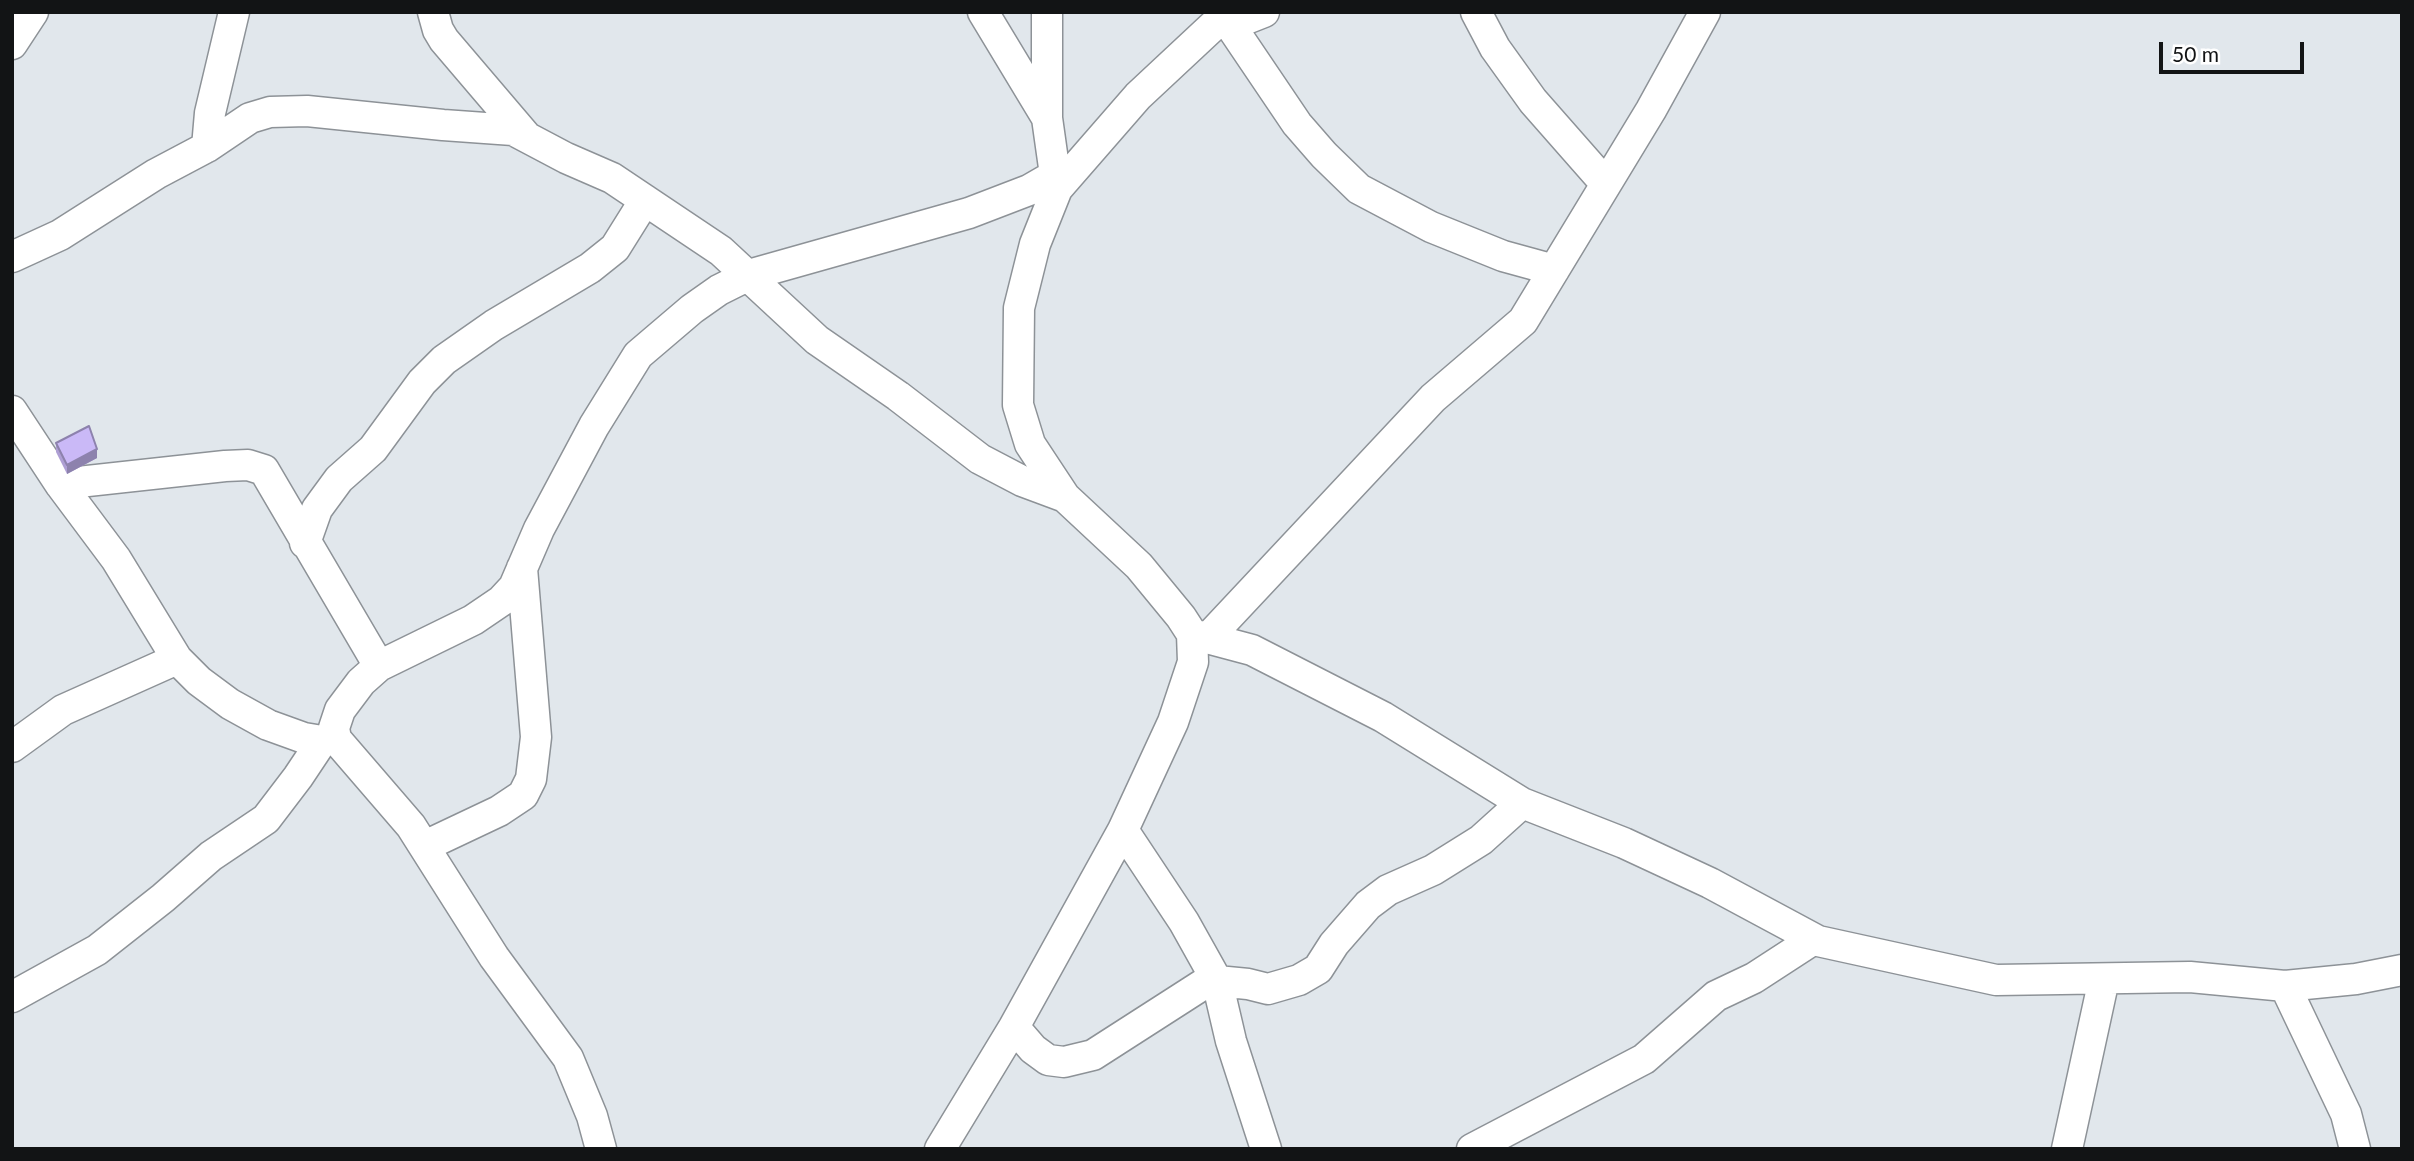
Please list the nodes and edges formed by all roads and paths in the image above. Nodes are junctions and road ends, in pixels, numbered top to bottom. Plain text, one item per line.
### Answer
1 (33, 12) edge
2 (234, 12) edge
3 (433, 12) edge
4 (983, 12) edge
5 (1047, 12) edge
6 (1264, 12) edge
7 (1476, 12) edge
8 (1705, 12) edge
9 (1228, 17) edge
10 (12, 44) edge
11 (1047, 118) junction
12 (525, 135) junction
13 (207, 147) junction
14 (1056, 182) junction
15 (1606, 184) junction
16 (645, 200) junction
17 (12, 257) edge
18 (1554, 270) junction
19 (749, 275) junction
20 (12, 411) edge
21 (60, 484) junction
22 (1065, 497) junction
23 (305, 543) junction
24 (522, 568) junction
25 (1200, 636) junction
26 (177, 659) junction
27 (379, 666) junction
28 (329, 740) junction
29 (12, 747) edge
30 (1522, 803) junction
31 (1123, 830) junction
32 (425, 846) junction
33 (1814, 939) junction
34 (2402, 970) edge
35 (2104, 979) junction
36 (1217, 981) junction
37 (2285, 986) junction
38 (12, 997) edge
39 (1014, 1027) junction
40 (601, 1149) edge
41 (940, 1149) edge
42 (1266, 1149) edge
43 (1472, 1149) edge
44 (2067, 1149) edge
45 (2355, 1149) edge

1 - 10 street
2 - 13 street
3 - 12 street
4 - 11 street
5 - 11 street
6 - 9 street
7 - 15 street
8 - 15 street
9 - 14 street
9 - 18 street
11 - 14 street
12 - 13 street
12 - 16 street
13 - 17 street
14 - 19 street
14 - 22 street
15 - 18 street
16 - 19 street
16 - 23 street
18 - 25 street
19 - 22 street
19 - 24 street
20 - 21 street
21 - 23 street
21 - 26 street
22 - 25 street
23 - 27 street
24 - 27 street
24 - 32 street
25 - 30 street
25 - 31 street
26 - 28 street
26 - 29 street
27 - 28 street
28 - 32 street
28 - 38 street
30 - 33 street
30 - 36 street
31 - 36 street
31 - 39 street
32 - 40 street
33 - 35 street
33 - 43 street
34 - 37 street
35 - 37 street
35 - 44 street
36 - 39 street
36 - 42 street
37 - 45 street
39 - 41 street

